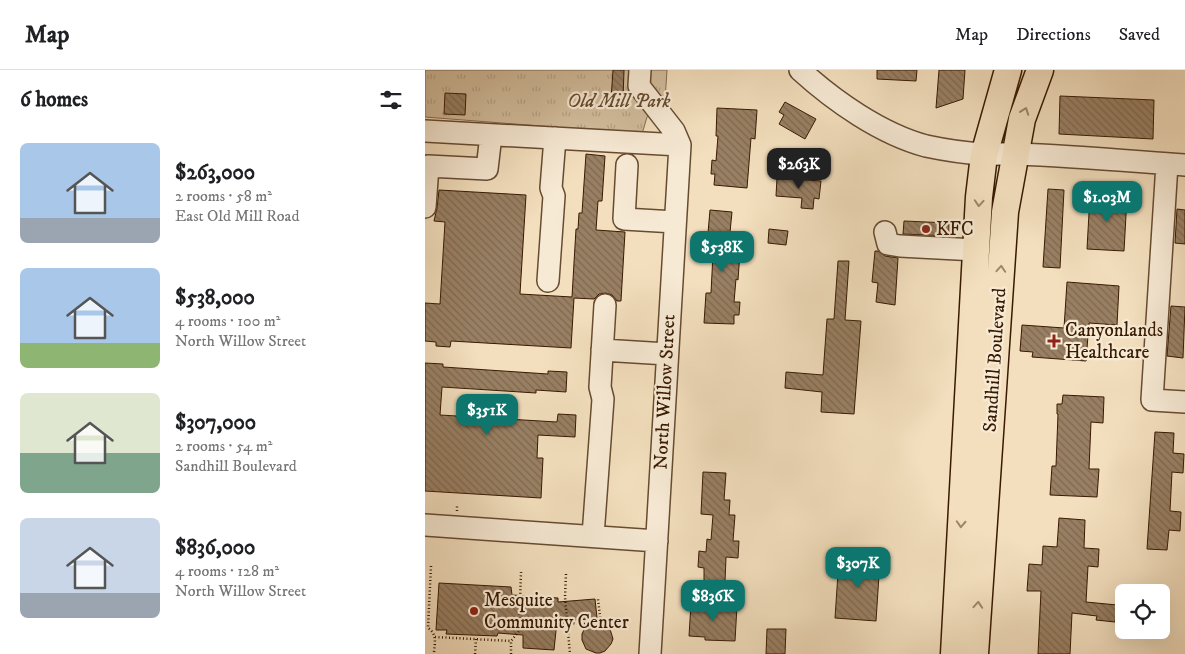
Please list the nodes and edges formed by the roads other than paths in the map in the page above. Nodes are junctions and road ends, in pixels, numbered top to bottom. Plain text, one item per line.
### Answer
1 (640, 70) edge
2 (800, 70) edge
3 (1007, 70) edge
4 (1040, 70) edge
5 (425, 131) edge
6 (491, 135) junction
7 (555, 138) junction
8 (677, 138) junction
9 (984, 154) junction
10 (1015, 154) junction
11 (1176, 164) edge
12 (627, 165) dead end
13 (425, 207) edge
14 (675, 222) junction
15 (885, 232) dead end
16 (976, 250) junction
17 (548, 281) dead end
18 (605, 305) dead end
19 (602, 350) junction
20 (667, 354) junction
21 (968, 388) junction
22 (1185, 402) edge
23 (985, 500) junction
24 (425, 525) edge
25 (593, 536) junction
26 (657, 541) junction
27 (650, 654) edge
28 (954, 654) edge
29 (975, 654) edge

1 - 8 street
2 - 9 street
3 - 9 main road, Sandhill Boulevard
10 -> 4 main road, Sandhill Boulevard
5 - 6 street
6 - 7 street
6 - 13 street
7 - 8 street
7 - 17 street
8 - 14 street, North Willow Street
9 - 10 street
9 -> 16 main road, Sandhill Boulevard
10 - 11 street
23 -> 10 main road, Sandhill Boulevard
11 - 22 street
12 - 14 street
14 - 20 street, North Willow Street
15 - 16 street
16 - 21 main road, Sandhill Boulevard
18 - 19 street
19 - 20 street
19 - 25 street
20 - 26 street, North Willow Street
21 - 23 main road
21 -> 28 main road, Sandhill Boulevard
29 -> 23 main road, Sandhill Boulevard
24 - 25 street
25 - 26 street
26 - 27 street, North Willow Street

